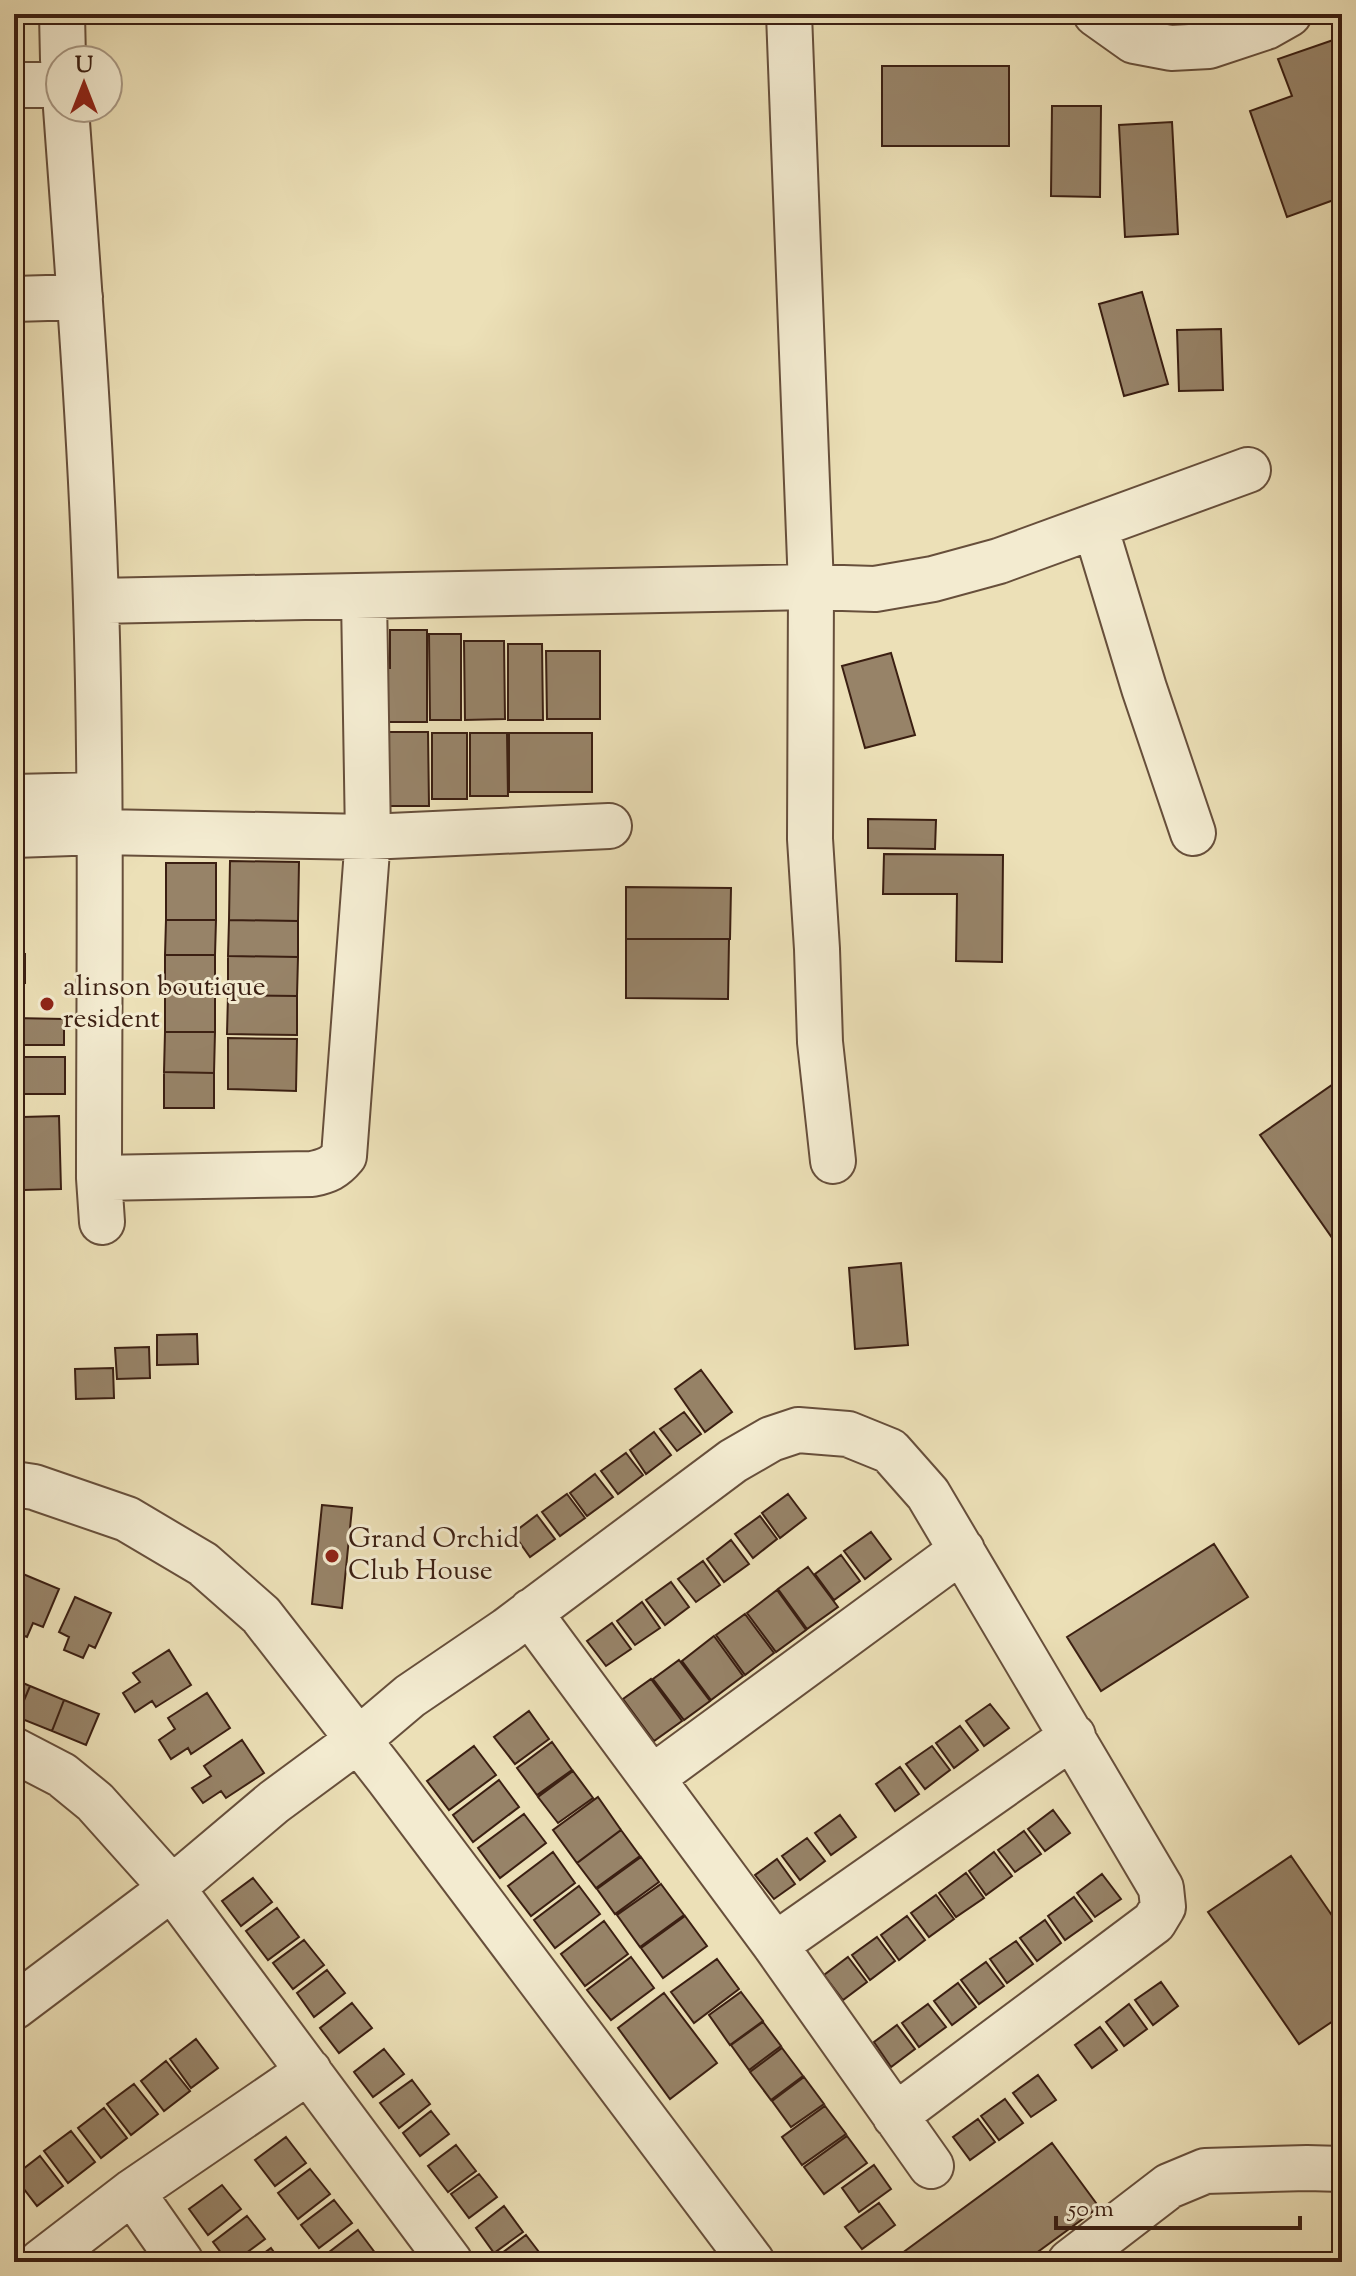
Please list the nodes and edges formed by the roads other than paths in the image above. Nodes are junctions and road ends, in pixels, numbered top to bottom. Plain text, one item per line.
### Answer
1 (62, 14) edge
2 (789, 14) edge
3 (1096, 14) edge
4 (1289, 14) edge
5 (63, 44) edge
6 (14, 85) edge
7 (44, 85) edge
8 (67, 124) edge
9 (80, 297) junction
10 (14, 299) edge
11 (1248, 470) dead end
12 (1095, 526) junction
13 (811, 587) junction
14 (364, 598) junction
15 (96, 601) junction
16 (14, 797) edge
17 (100, 814) junction
18 (609, 826) dead end
19 (1193, 833) dead end
20 (14, 835) edge
21 (368, 837) junction
22 (833, 1161) dead end
23 (99, 1178) junction
24 (102, 1222) dead end
25 (14, 1484) edge
26 (962, 1550) junction
27 (531, 1611) junction
28 (1073, 1736) junction
29 (358, 1740) junction
30 (14, 1750) edge
31 (653, 1777) junction
32 (172, 1888) junction
33 (775, 1945) junction
34 (14, 2007) edge
35 (309, 2071) junction
36 (895, 2116) junction
37 (931, 2166) dead end
38 (1342, 2169) edge
39 (132, 2192) junction
40 (41, 2262) edge
41 (181, 2262) edge
42 (450, 2262) edge
43 (752, 2262) edge
44 (1070, 2262) edge

1 - 5 street
2 - 13 street
3 - 4 street
6 - 7 street
8 - 9 street
9 - 10 street
9 - 15 street
11 - 12 street
12 - 13 street
12 - 19 street
13 - 14 street
13 - 22 street
14 - 15 street
14 - 21 street
15 - 17 street
16 - 17 street
17 - 20 street
17 - 21 street
17 - 23 street
18 - 21 street
21 - 23 street
23 - 24 street
25 - 29 street
26 - 27 street
26 - 28 street
26 - 31 street
27 - 29 street
27 - 31 street
28 - 33 street
28 - 36 street
29 - 32 street
29 - 43 street
30 - 32 street
31 - 33 street
32 - 34 street
32 - 35 street
33 - 36 street
35 - 39 street
35 - 42 street
36 - 37 street
38 - 44 street
39 - 40 street
39 - 41 street

